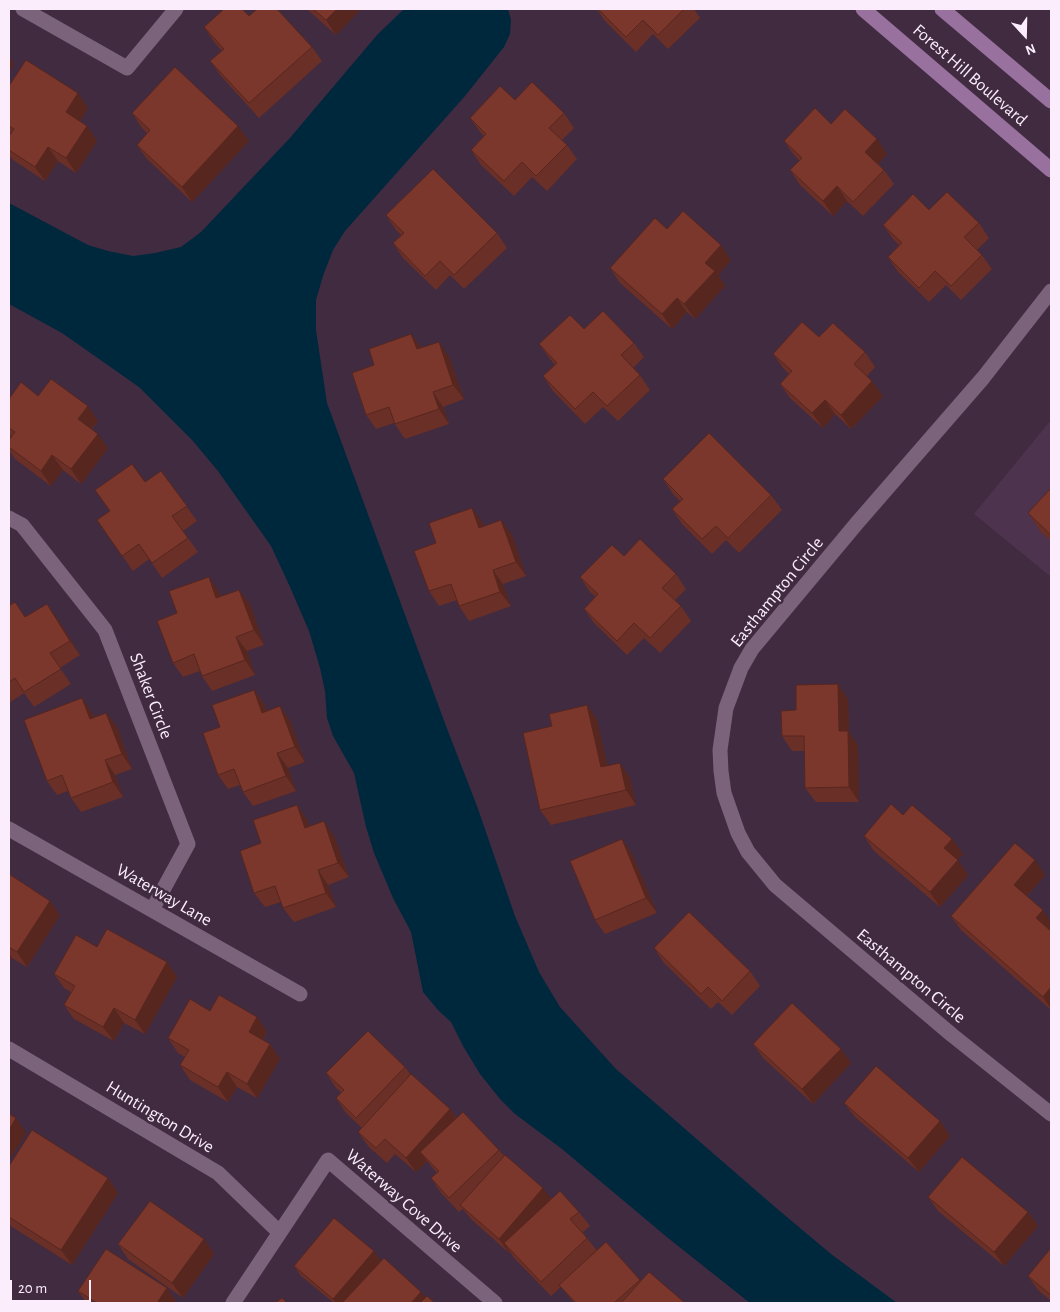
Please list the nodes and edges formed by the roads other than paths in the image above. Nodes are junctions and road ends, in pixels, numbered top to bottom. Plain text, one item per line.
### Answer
1 (23, 9) edge
2 (176, 9) edge
3 (863, 9) edge
4 (942, 9) edge
5 (1051, 101) edge
6 (1051, 170) edge
7 (1051, 291) edge
8 (9, 518) edge
9 (9, 829) edge
10 (152, 910) junction
11 (300, 994) dead end
12 (9, 1050) edge
13 (1051, 1114) edge
14 (279, 1232) junction
15 (233, 1303) edge
16 (495, 1303) edge

1 - 2 street
3 - 6 main road, Forest Hill Boulevard
4 - 5 main road, Forest Hill Boulevard
7 - 13 street, Easthampton Circle
8 - 10 street, Shaker Circle
9 - 10 street, Waterway Lane
10 - 11 street, Waterway Lane
12 - 14 street, Huntington Drive
14 - 15 street, Waterway Cove Drive
14 - 16 street, Waterway Cove Drive

